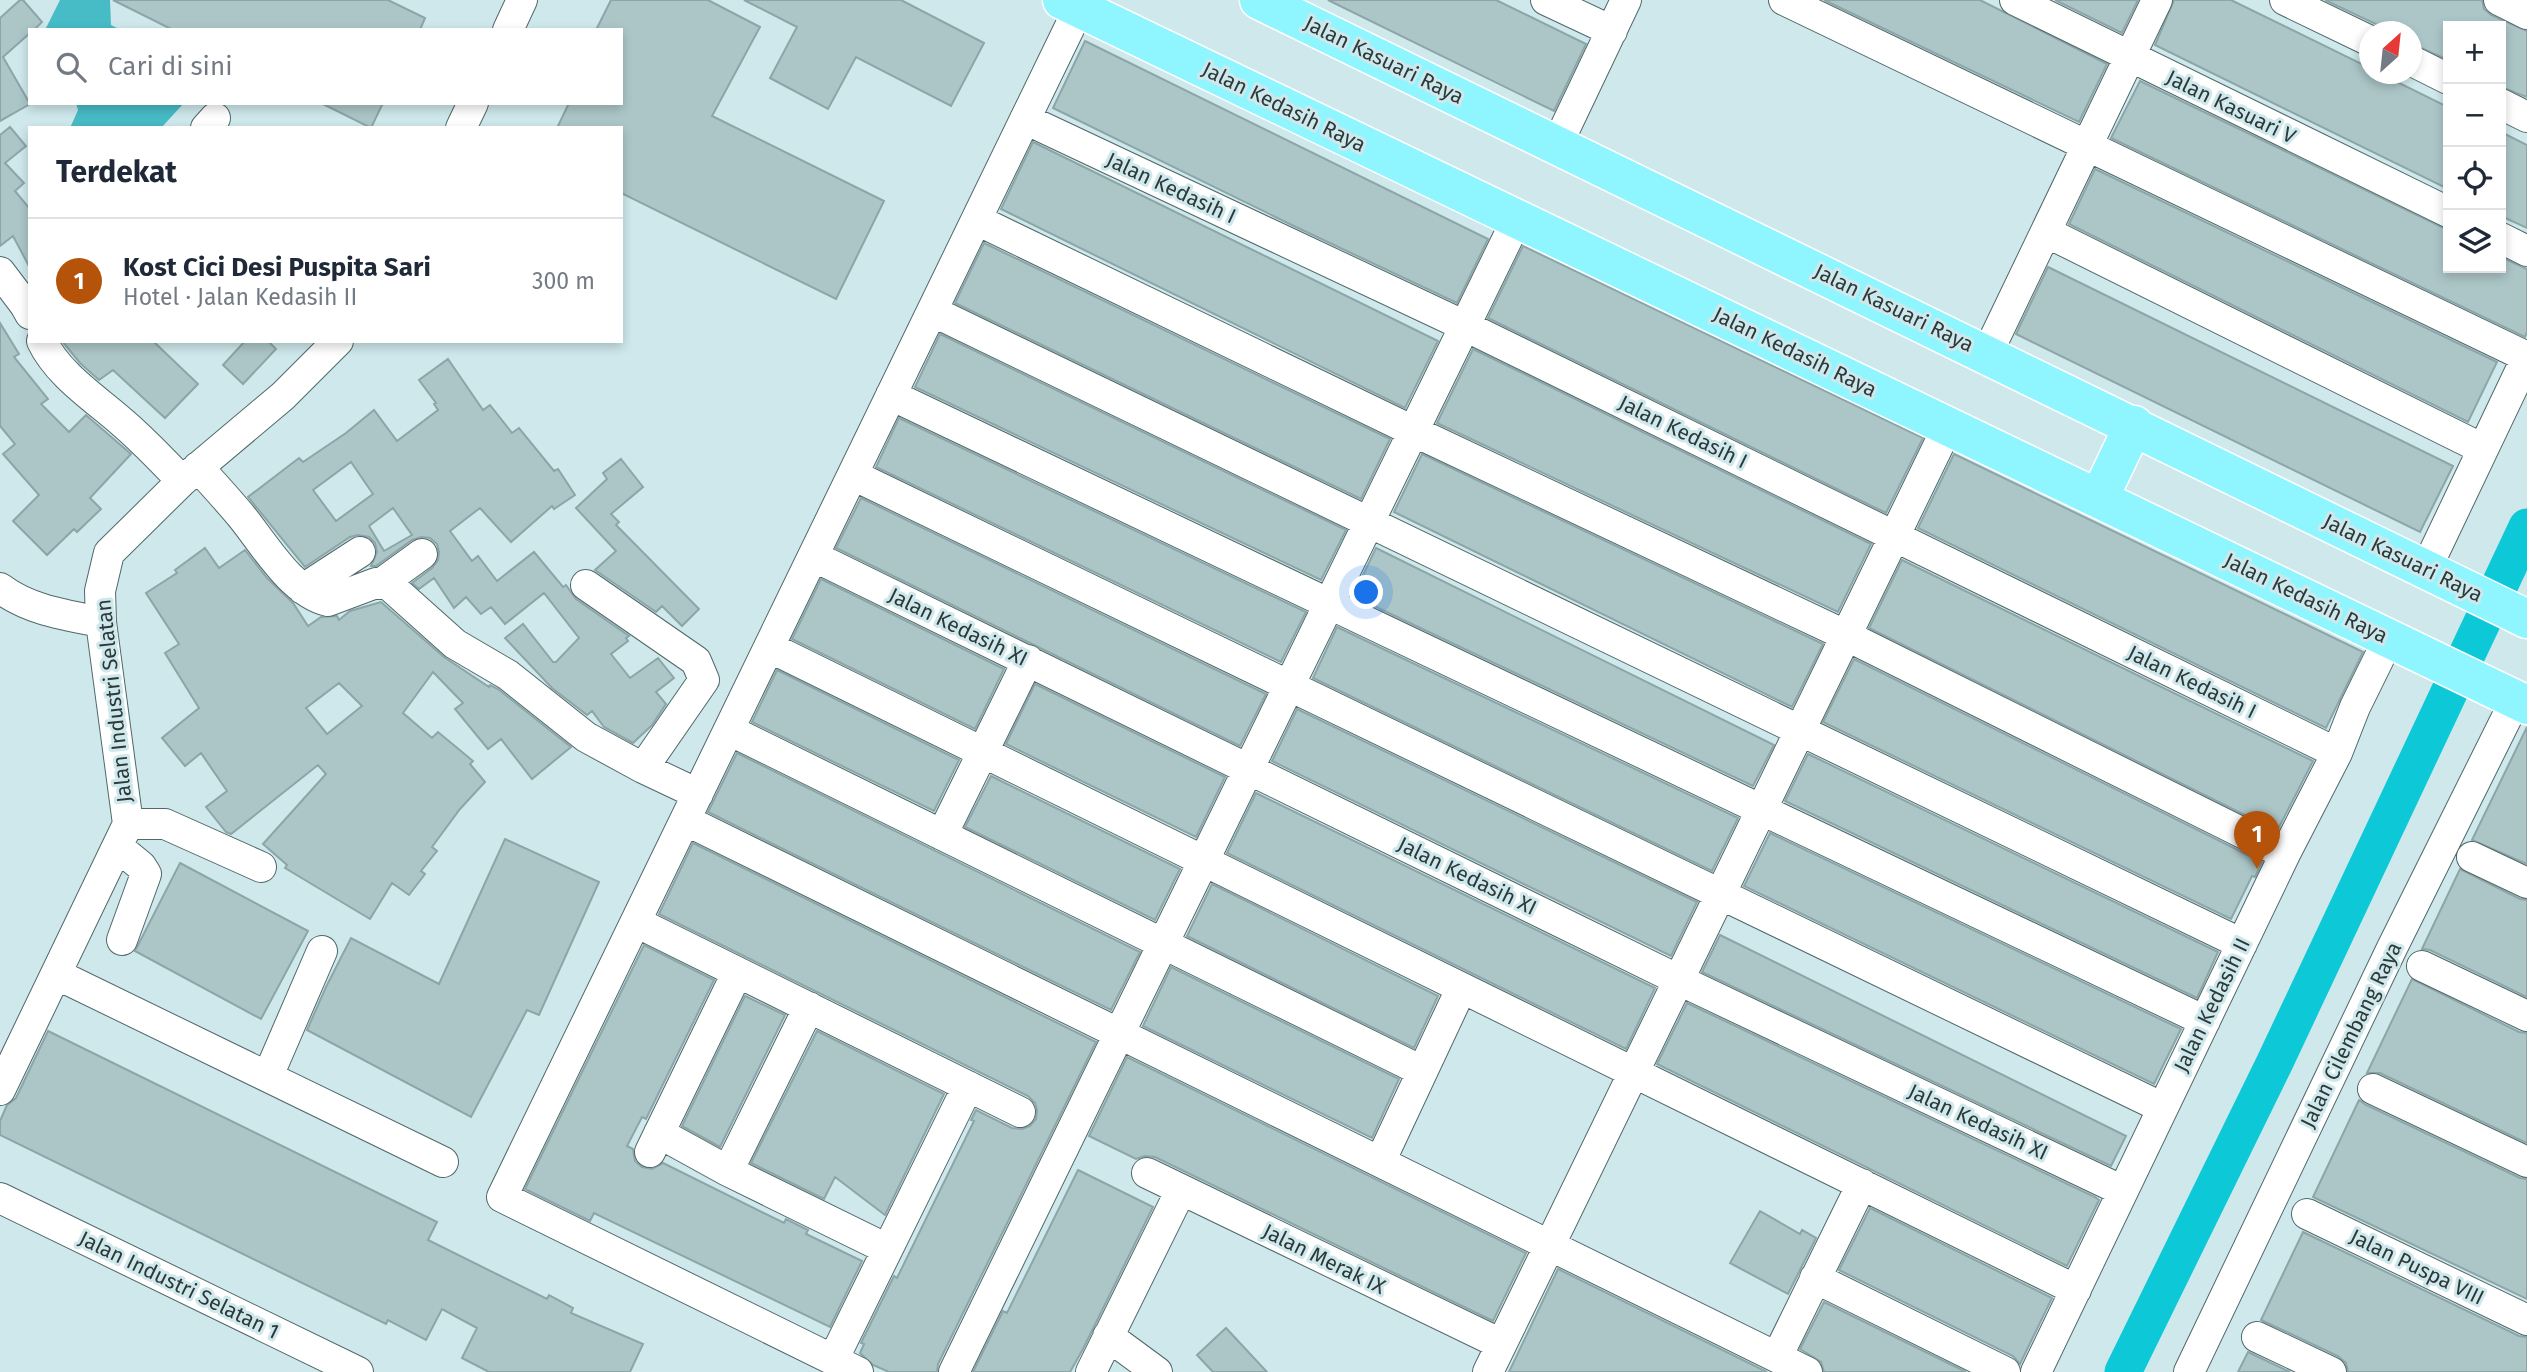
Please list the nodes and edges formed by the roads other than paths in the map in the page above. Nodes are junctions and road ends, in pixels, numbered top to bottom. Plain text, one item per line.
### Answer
1 (522, 0) edge
2 (1259, 0) edge
3 (1546, 0) edge
4 (1626, 0) edge
5 (1784, 0) edge
6 (2015, 0) edge
7 (2157, 0) edge
8 (2285, 0) edge
9 (2499, 0) edge
10 (1071, 4) edge
11 (1301, 9) edge
12 (2527, 14) edge
13 (509, 28) edge
14 (1612, 31) junction
15 (2359, 36) edge
16 (2130, 57) junction
17 (2422, 66) edge
18 (2443, 76) edge
19 (472, 105) edge
20 (2506, 106) edge
21 (2527, 117) edge
22 (1025, 119) junction
23 (462, 126) edge
24 (1557, 145) junction
25 (2087, 145) junction
26 (2444, 210) edge
27 (1517, 219) junction
28 (977, 220) junction
29 (2046, 232) junction
30 (2506, 240) edge
31 (2527, 251) edge
32 (0, 272) edge
33 (28, 307) edge
34 (932, 311) junction
35 (1465, 326) junction
36 (43, 343) edge
37 (336, 343) edge
38 (1987, 354) junction
39 (2527, 357) edge
40 (891, 395) junction
41 (2134, 425) junction
42 (1948, 426) junction
43 (1413, 431) junction
44 (2483, 449) junction
45 (190, 474) junction
46 (853, 475) junction
47 (2099, 498) junction
48 (1369, 522) junction
49 (1894, 535) junction
50 (360, 552) dead end
51 (422, 554) dead end
52 (813, 556) junction
53 (2432, 572) junction
54 (382, 583) junction
55 (586, 585) dead end
56 (303, 589) junction
57 (5, 594) edge
58 (1329, 604) junction
59 (2527, 619) edge
60 (100, 622) junction
61 (1845, 635) junction
62 (2397, 641) junction
63 (769, 647) junction
64 (1028, 660) junction
65 (1289, 685) junction
66 (2514, 699) edge
67 (729, 730) junction
68 (1799, 730) junction
69 (983, 752) junction
70 (2337, 753) junction
71 (643, 768) junction
72 (1249, 768) junction
73 (698, 794) junction
74 (1761, 809) junction
75 (685, 820) junction
76 (123, 835) junction
77 (942, 835) junction
78 (2285, 854) junction
79 (2472, 857) dead end
80 (1204, 861) junction
81 (261, 867) dead end
82 (2527, 883) edge
83 (1720, 894) junction
84 (636, 922) junction
85 (122, 940) dead end
86 (1163, 944) junction
87 (2242, 944) junction
88 (323, 951) dead end
89 (2422, 966) dead end
90 (737, 973) junction
91 (56, 974) junction
92 (1679, 980) junction
93 (1461, 989) junction
94 (809, 1007) junction
95 (2527, 1016) edge
96 (2205, 1021) junction
97 (1119, 1034) junction
98 (1422, 1071) junction
99 (1633, 1072) junction
100 (268, 1076) junction
101 (1, 1084) edge
102 (968, 1086) junction
103 (2373, 1089) dead end
104 (2163, 1108) junction
105 (1020, 1112) dead end
106 (2527, 1161) edge
107 (443, 1162) dead end
108 (1380, 1162) junction
109 (728, 1171) junction
110 (1147, 1173) dead end
111 (1861, 1184) junction
112 (1181, 1190) junction
113 (2123, 1191) junction
114 (0, 1198) edge
115 (2307, 1214) dead end
116 (1549, 1245) junction
117 (887, 1249) junction
118 (1815, 1279) junction
119 (2076, 1290) junction
120 (2527, 1320) edge
121 (1108, 1336) junction
122 (2256, 1337) dead end
123 (1501, 1344) junction
124 (1777, 1357) junction
125 (845, 1366) edge
126 (358, 1372) edge
127 (954, 1372) edge
128 (1091, 1372) edge
129 (1157, 1372) edge
130 (1488, 1372) edge
131 (1807, 1372) edge
132 (2005, 1372) edge
133 (2036, 1372) edge
134 (2189, 1372) edge
135 (2331, 1372) edge

1 - 13 street
2 - 11 main road, Jalan Kasuari Raya
3 - 14 street
4 - 14 street
5 - 25 street
6 - 16 street, Jalan Kasuari V
7 - 16 street
8 - 15 street
9 - 12 street
10 - 22 street
10 - 27 main road, Jalan Kedasih Raya
11 - 24 main road, Jalan Kasuari Raya
14 - 24 street
16 - 25 street
16 - 26 street, Jalan Kasuari V
17 - 18 street
19 - 23 street
20 - 21 street
22 - 28 street
22 - 35 street, Jalan Kedasih I
24 - 38 main road, Jalan Kasuari Raya
25 - 29 street
25 - 39 street
27 - 35 street
27 - 42 main road, Jalan Kedasih Raya
28 - 34 street
28 - 43 street
29 - 38 street
29 - 44 street
30 - 31 street
32 - 33 street
34 - 40 street
34 - 48 street
35 - 43 street
35 - 49 street, Jalan Kedasih I
36 - 45 street
37 - 45 street, Jalan Industri Selatan
38 - 41 main road, Jalan Kasuari Raya
39 - 44 street
40 - 46 street
40 - 58 street
41 - 47 main road
41 - 53 main road, Jalan Kasuari Raya
42 - 47 main road, Jalan Kedasih Raya
42 - 49 street
43 - 48 street
43 - 61 street
44 - 53 street
45 - 56 street
45 - 60 street, Jalan Industri Selatan
46 - 52 street
46 - 65 street
47 - 62 main road, Jalan Kedasih Raya
48 - 58 street
48 - 68 street
49 - 61 street
49 - 70 street, Jalan Kedasih I
50 - 56 street
51 - 54 street
52 - 63 street
52 - 64 street, Jalan Kedasih XI
53 - 59 main road, Jalan Kasuari Raya
54 - 56 street
54 - 71 street
55 - 71 street
57 - 60 street
58 - 65 street
58 - 74 street
60 - 76 street, Jalan Industri Selatan
61 - 68 street
61 - 78 street
62 - 66 main road, Jalan Kedasih Raya
62 - 70 street, Jalan Kedasih II
63 - 67 street
63 - 69 street
64 - 69 street
64 - 72 street, Jalan Kedasih XI
65 - 72 street
65 - 83 street
66 - 134 street, Jalan Cilembang Raya
67 - 73 street
67 - 77 street
68 - 74 street
68 - 87 street
69 - 77 street
69 - 80 street
70 - 78 street, Jalan Kedasih II
71 - 73 street
72 - 80 street
72 - 92 street, Jalan Kedasih XI
73 - 75 street
74 - 83 street
74 - 96 street
75 - 84 street
75 - 97 street
76 - 81 street
76 - 85 street
76 - 91 street
77 - 86 street
78 - 87 street, Jalan Kedasih II
79 - 82 street
80 - 86 street
80 - 93 street
83 - 92 street
83 - 104 street
84 - 90 street
84 - 125 street
86 - 97 street
86 - 98 street
87 - 96 street, Jalan Kedasih II
88 - 100 street
89 - 95 street
90 - 94 street
90 - 109 street
91 - 100 street
91 - 101 street
92 - 99 street
92 - 113 street, Jalan Kedasih XI
93 - 98 street
93 - 99 street
94 - 102 street
94 - 109 street
96 - 104 street, Jalan Kedasih II
97 - 108 street
97 - 127 street
98 - 108 street
99 - 111 street
99 - 116 street
100 - 107 street
102 - 105 street
102 - 117 street
103 - 106 street
104 - 113 street, Jalan Kedasih II
108 - 116 street
109 - 117 street
110 - 112 street, Jalan Merak IX
111 - 118 street
111 - 119 street
112 - 121 street
112 - 123 street, Jalan Merak IX
113 - 119 street, Jalan Kedasih II
114 - 126 street, Jalan Industri Selatan 1
115 - 120 street, Jalan Puspa VIII
116 - 123 street
116 - 124 street
117 - 125 street
118 - 124 street
118 - 132 street
119 - 133 street, Jalan Kedasih II
121 - 128 street
121 - 129 street
122 - 135 street
123 - 130 street
124 - 131 street

